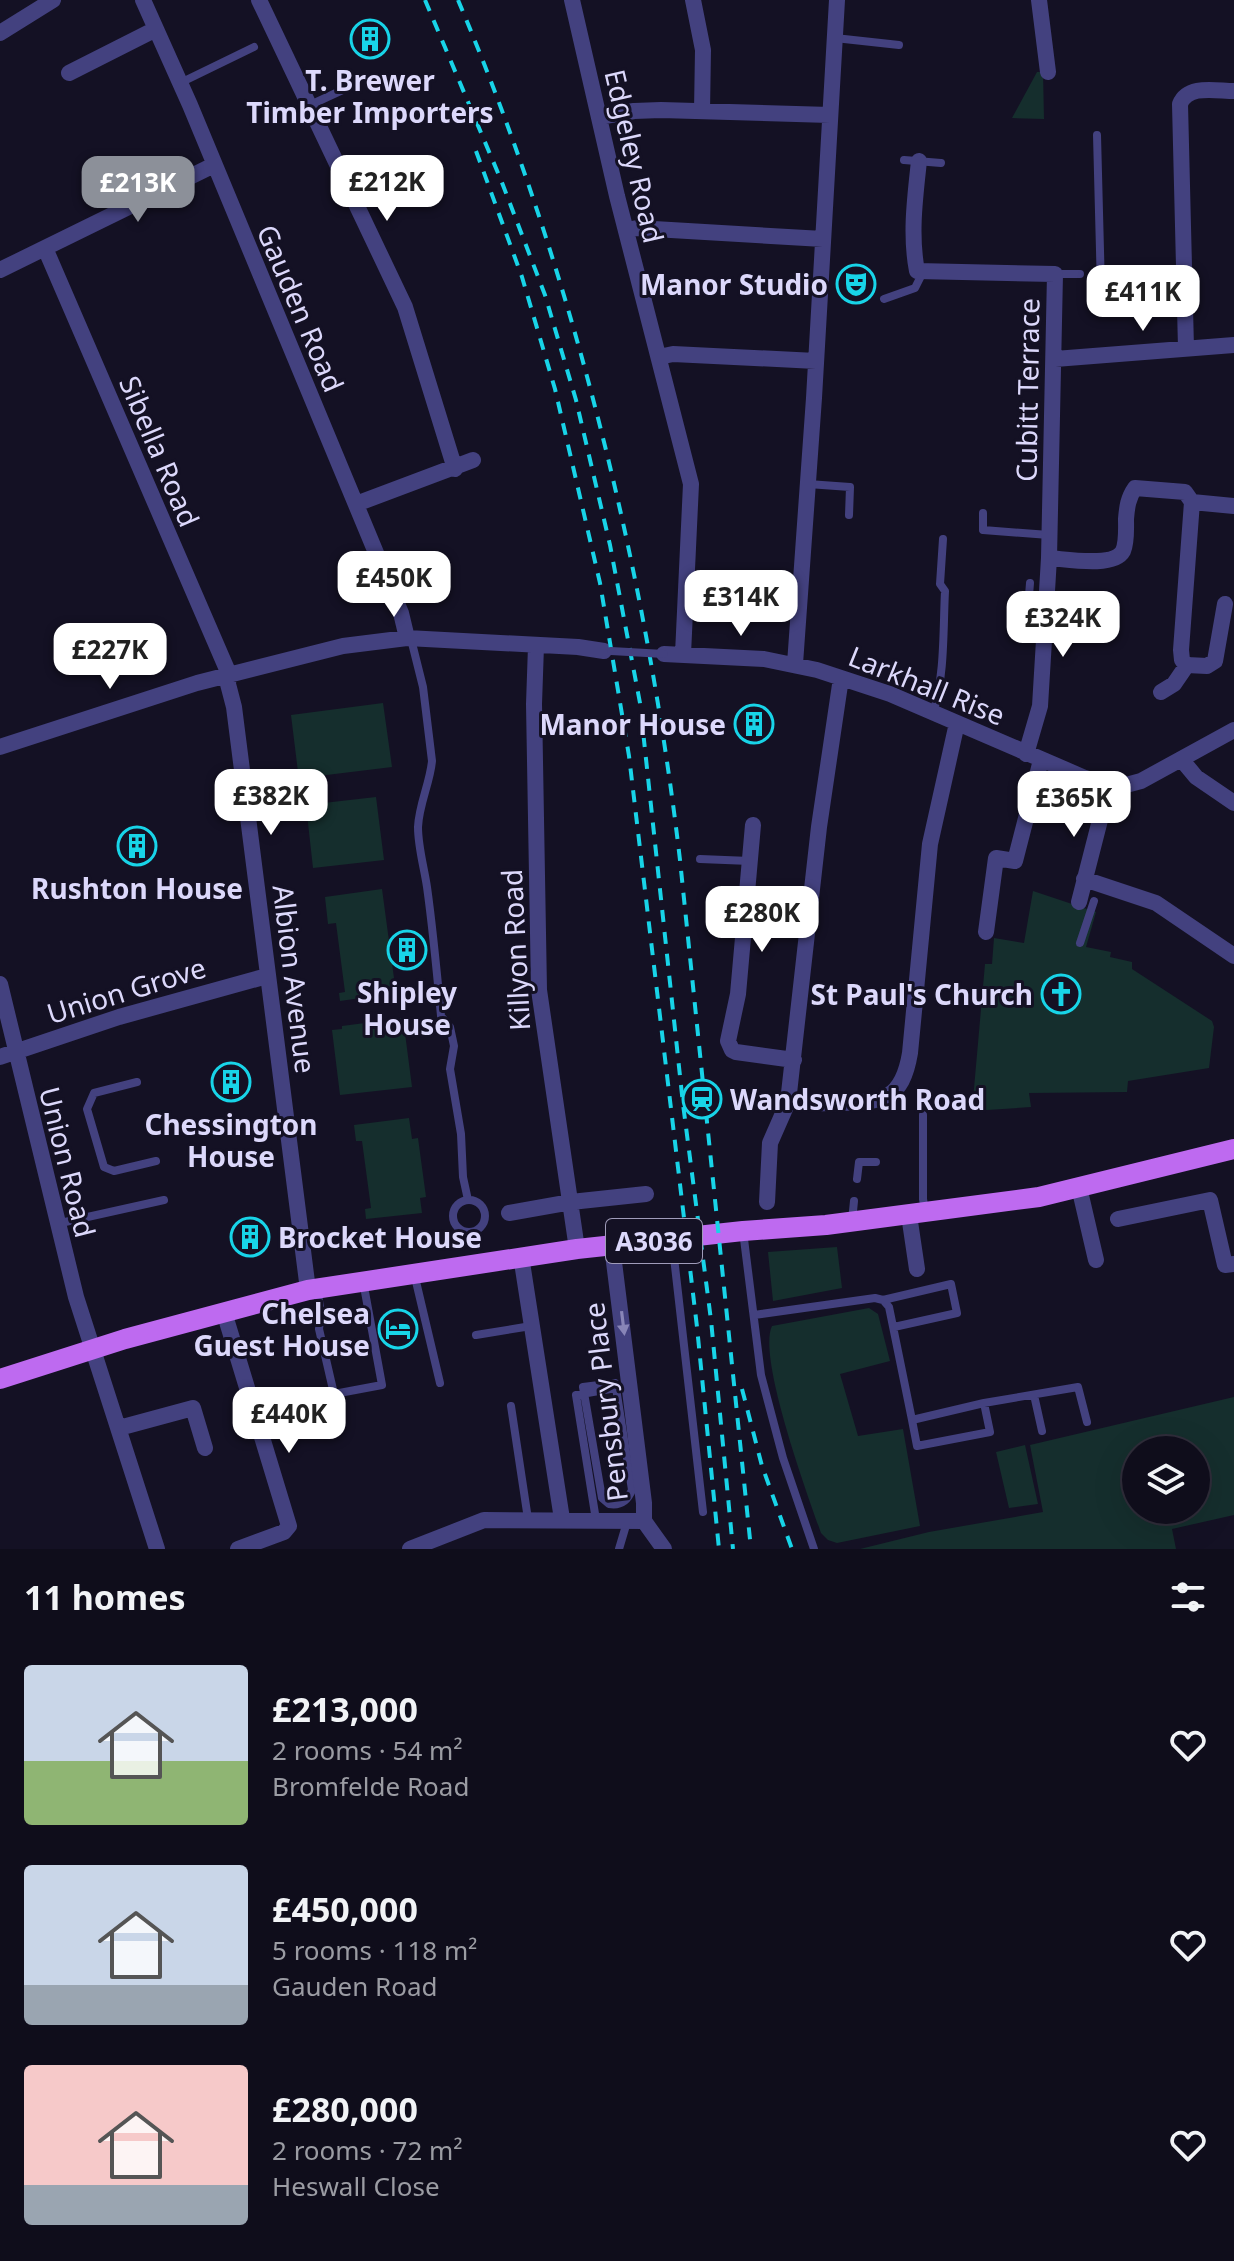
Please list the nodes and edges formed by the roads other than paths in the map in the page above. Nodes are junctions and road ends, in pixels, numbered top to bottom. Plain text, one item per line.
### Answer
1 (53, 0) edge
2 (143, 0) edge
3 (259, 0) edge
4 (572, 0) edge
5 (693, 0) edge
6 (837, 0) edge
7 (1039, 0) edge
8 (156, 29) junction
9 (0, 33) edge
10 (834, 37) junction
11 (899, 45) dead end
12 (254, 47) dead end
13 (346, 72) dead end
14 (1048, 72) dead end
15 (69, 73) dead end
16 (180, 83) junction
17 (1234, 91) edge
18 (308, 107) junction
19 (702, 111) junction
20 (830, 115) junction
21 (599, 117) junction
22 (1097, 135) dead end
23 (911, 160) joint
24 (941, 163) dead end
25 (214, 165) junction
26 (626, 230) junction
27 (823, 239) junction
28 (45, 248) junction
29 (0, 270) edge
30 (923, 271) junction
31 (1055, 274) junction
32 (1080, 274) dead end
33 (1101, 289) dead end
34 (884, 299) dead end
35 (1234, 345) edge
36 (1186, 348) junction
37 (659, 357) junction
38 (1055, 359) junction
39 (816, 361) junction
40 (473, 460) dead end
41 (455, 469) junction
42 (808, 483) junction
43 (1192, 502) junction
44 (356, 504) junction
45 (1234, 506) edge
46 (983, 513) dead end
47 (849, 515) dead end
48 (1050, 535) junction
49 (943, 539) dead end
50 (1049, 558) junction
51 (1030, 583) dead end
52 (1225, 604) dead end
53 (1044, 622) junction
54 (409, 639) junction
55 (536, 646) junction
56 (608, 651) joint
57 (664, 654) joint
58 (683, 654) junction
59 (795, 664) junction
60 (1187, 665) junction
61 (229, 674) junction
62 (841, 678) junction
63 (1161, 692) dead end
64 (933, 713) junction
65 (957, 723) junction
66 (1234, 730) edge
67 (0, 747) edge
68 (1033, 757) junction
69 (1181, 759) junction
70 (1109, 785) junction
71 (1234, 803) edge
72 (753, 825) dead end
73 (700, 859) dead end
74 (750, 861) junction
75 (1084, 879) junction
76 (1087, 901) joint
77 (986, 932) dead end
78 (1080, 943) dead end
79 (1234, 956) edge
80 (267, 976) junction
81 (0, 984) edge
82 (8, 1054) edge
83 (794, 1060) junction
84 (137, 1082) dead end
85 (788, 1102) junction
86 (923, 1115) dead end
87 (1234, 1149) edge
88 (156, 1161) dead end
89 (876, 1162) dead end
90 (857, 1179) dead end
91 (1079, 1187) junction
92 (646, 1194) dead end
93 (164, 1200) dead end
94 (468, 1200) junction
95 (571, 1202) junction
96 (767, 1202) dead end
97 (509, 1213) dead end
98 (917, 1213) junction
99 (1118, 1219) dead end
100 (56, 1224) junction
101 (743, 1231) junction
102 (467, 1233) junction
103 (672, 1239) junction
104 (444, 1242) dead end
105 (612, 1246) junction
106 (577, 1249) junction
107 (521, 1256) junction
108 (1096, 1260) dead end
109 (1234, 1264) edge
110 (917, 1269) dead end
111 (414, 1273) junction
112 (363, 1280) junction
113 (313, 1289) junction
114 (883, 1300) junction
115 (224, 1312) junction
116 (754, 1315) junction
117 (532, 1325) junction
118 (894, 1327) junction
119 (476, 1335) dead end
120 (93, 1349) junction
121 (0, 1379) edge
122 (440, 1383) dead end
123 (615, 1383) dead end
124 (1034, 1395) junction
125 (984, 1403) junction
126 (511, 1406) dead end
127 (912, 1420) junction
128 (1087, 1422) dead end
129 (119, 1428) junction
130 (1042, 1431) dead end
131 (205, 1448) dead end
132 (703, 1512) dead end
133 (528, 1519) junction
134 (562, 1519) junction
135 (596, 1520) junction
136 (636, 1521) junction
137 (664, 1548) edge
138 (157, 1549) edge
139 (238, 1549) edge
140 (410, 1549) edge
141 (619, 1549) edge
142 (814, 1549) edge

1 - 9 street
2 - 8 street, Gauden Road
3 - 18 street
4 - 21 street, Edgeley Road
5 - 19 street
6 - 10 street
7 - 14 street
8 - 15 street
8 - 16 street, Gauden Road
10 - 11 lane
10 - 20 street
12 - 16 lane
13 - 18 lane
16 - 25 street, Gauden Road
17 - 36 street
18 - 41 street
19 - 20 street
19 - 21 street
20 - 27 street
21 - 26 street, Edgeley Road
22 - 33 lane
23 - 24 lane
23 - 30 street
25 - 28 street
25 - 44 street, Gauden Road
26 - 27 street
26 - 37 street, Edgeley Road
27 - 39 street
28 - 29 street
28 - 61 street, Sibella Road
30 - 31 street, Cubitt Terrace
30 - 34 lane
31 - 32 lane
31 - 38 street, Cubitt Terrace
35 - 36 street
36 - 38 street
37 - 39 street
37 - 58 street, Edgeley Road
38 - 48 street, Cubitt Terrace
39 - 42 street
40 - 41 street
41 - 44 street
42 - 47 lane
42 - 59 street
43 - 45 street
43 - 50 street
43 - 60 street
44 - 54 street, Gauden Road
46 - 48 lane
48 - 50 street, Cubitt Terrace
49 - 64 lane
50 - 53 street, Cubitt Terrace
51 - 53 lane
52 - 60 street
53 - 68 street, Cubitt Terrace
54 - 55 street
54 - 61 street
54 - 94 lane
55 - 56 street
55 - 95 street, Killyon Road
56 - 57 lane, bridge
57 - 58 street, Larkhall Rise
58 - 59 street, Larkhall Rise
59 - 62 street, Larkhall Rise
60 - 63 street
61 - 67 street
61 - 80 street, Albion Avenue
62 - 64 street, Larkhall Rise
62 - 83 street
64 - 65 street, Larkhall Rise
65 - 68 street, Larkhall Rise
65 - 85 street
66 - 69 street
68 - 70 street, Larkhall Rise
68 - 77 street, Cubitt Terrace
69 - 70 street
69 - 71 street
70 - 75 street
72 - 74 street
73 - 74 lane
74 - 83 street
75 - 76 street
75 - 79 street
76 - 78 lane
80 - 82 street, Union Grove
80 - 113 street, Albion Avenue
81 - 82 street, Union Road
82 - 100 street, Union Road
83 - 85 street
84 - 88 lane
85 - 96 street
86 - 98 lane
87 - 91 main road, A3036
89 - 90 lane
91 - 98 main road, A3036
91 - 108 street
92 - 95 street
93 - 100 lane
94 - 102 lane
94 - 102 lane
95 - 97 street
95 - 106 street, Killyon Road
98 - 101 main road, A3036
98 - 110 street
99 - 109 street
100 - 120 street, Union Road
101 - 103 main road, A3036
101 - 116 lane
102 - 104 lane
103 - 105 main road, A3036
103 - 132 lane
105 - 106 main road, A3036
105 -> 136 street, Pensbury Place
106 - 107 main road, A3036
107 - 111 main road, A3036
107 - 117 street
111 - 112 main road, A3036
111 - 122 lane
112 - 113 main road, A3036
112 - 113 lane
113 - 115 main road, A3036
114 - 116 lane
114 - 118 lane
114 - 118 lane
115 - 120 main road, A3036
115 - 139 street
116 - 142 lane
117 - 119 lane
117 - 134 street
118 - 127 lane
120 - 121 main road, A3036
120 - 129 street, Union Road
123 - 135 lane
124 - 125 lane
124 - 128 lane
124 - 130 lane
125 - 127 lane
125 - 127 lane
126 - 133 lane
129 - 131 street
129 - 138 street, Union Road
133 - 134 street
133 - 140 street
134 - 135 street
135 - 136 street
136 - 137 street, Pensbury Place
136 - 141 lane

